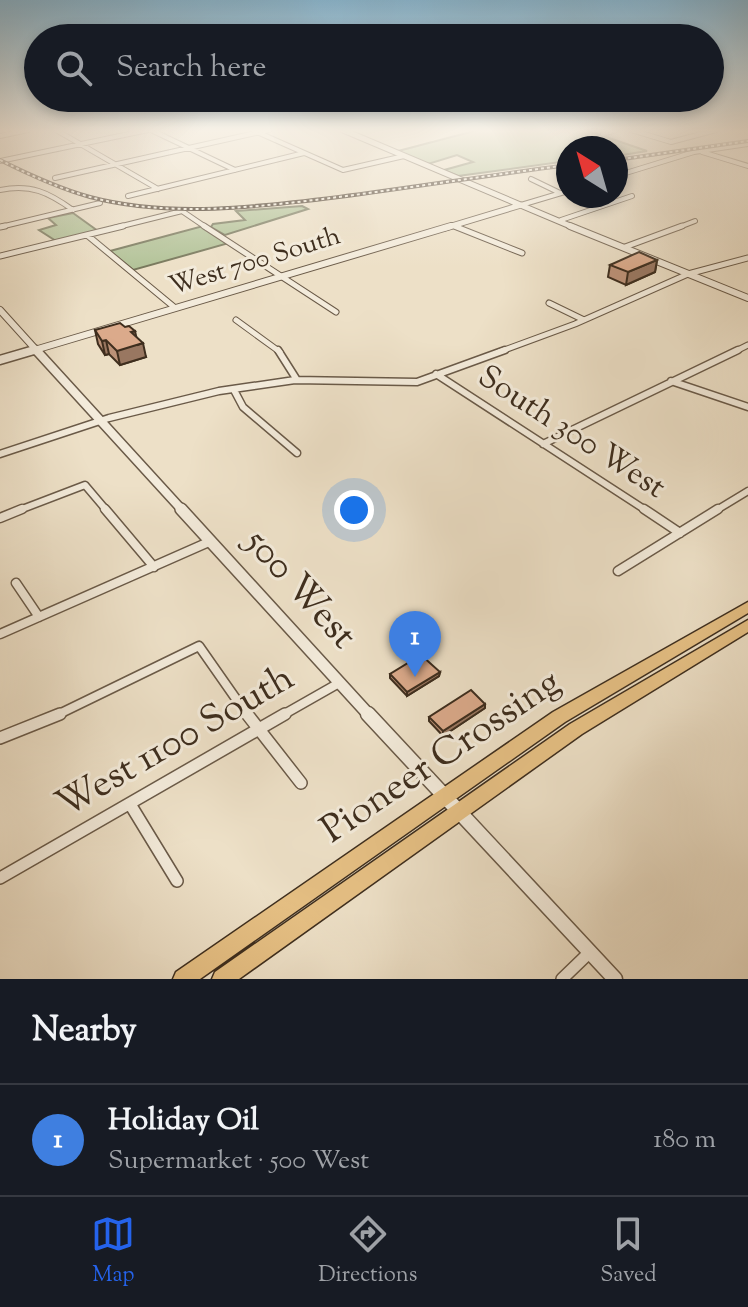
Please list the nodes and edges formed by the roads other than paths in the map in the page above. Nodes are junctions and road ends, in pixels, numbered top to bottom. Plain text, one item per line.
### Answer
1 (65, 176) edge
2 (134, 176) edge
3 (212, 176) edge
4 (449, 176) edge
5 (55, 178) dead end
6 (531, 179) dead end
7 (158, 189) junction
8 (0, 190) edge
9 (556, 191) edge
10 (556, 194) edge
11 (128, 196) dead end
12 (632, 196) dead end
13 (100, 203) dead end
14 (521, 205) junction
15 (73, 210) junction
16 (561, 220) junction
17 (695, 221) dead end
18 (452, 225) junction
19 (0, 227) edge
20 (87, 235) junction
21 (625, 247) junction
22 (522, 253) dead end
23 (0, 256) edge
24 (748, 258) edge
25 (688, 274) junction
26 (281, 276) junction
27 (748, 298) edge
28 (549, 303) dead end
29 (174, 307) junction
30 (0, 310) edge
31 (336, 312) dead end
32 (236, 320) dead end
33 (584, 320) junction
34 (748, 345) edge
35 (35, 350) junction
36 (0, 360) edge
37 (436, 374) junction
38 (297, 380) junction
39 (671, 381) junction
40 (234, 390) junction
41 (748, 407) edge
42 (99, 419) junction
43 (543, 444) junction
44 (297, 453) dead end
45 (0, 454) edge
46 (748, 491) edge
47 (0, 518) edge
48 (680, 533) junction
49 (211, 541) junction
50 (154, 567) junction
51 (618, 571) dead end
52 (16, 583) dead end
53 (748, 607) edge
54 (39, 617) junction
55 (748, 625) edge
56 (0, 634) edge
57 (339, 683) junction
58 (258, 730) junction
59 (0, 738) edge
60 (301, 783) dead end
61 (451, 802) junction
62 (130, 804) junction
63 (0, 878) edge
64 (177, 881) dead end
65 (590, 952) junction
66 (183, 979) edge
67 (222, 979) edge
68 (562, 979) edge
69 (615, 979) edge

1 - 5 street
2 - 7 street
3 - 7 street
4 - 14 street
6 - 9 street
7 - 11 street
8 - 15 street
10 - 14 street
12 - 16 street
13 - 15 street
14 - 16 street
14 - 18 street, West 700 South
15 - 19 street
16 - 21 street
17 - 21 street
18 - 22 street
18 - 26 street, West 700 South
20 - 23 street
20 - 26 street
20 - 29 street
21 - 25 street
24 - 25 street
25 - 27 street
25 - 33 street
26 - 29 street, West 700 South
26 - 31 street
28 - 33 street
29 - 35 street, West 700 South
30 - 35 street
32 - 38 street
33 - 37 street
34 - 39 street
35 - 36 street, West 700 South
35 - 42 street, 500 West
37 - 38 street
37 - 43 street, South 300 West
38 - 40 street
39 - 41 street
39 - 43 street
40 - 42 street
40 - 44 street
42 - 45 street
42 - 49 street, 500 West
43 - 48 street, South 300 West
46 - 48 street
47 - 50 street
48 - 51 street
49 - 50 street
49 - 57 street, 500 West
50 - 54 street
52 - 54 street
53 - 61 highway, Pioneer Crossing
54 - 56 street
55 - 61 highway, Pioneer Crossing
57 - 58 street, West 1100 South
57 - 61 street, 500 West
58 - 59 street
58 - 60 street
58 - 62 street, West 1100 South
61 - 65 street, 500 West
61 - 66 highway, Pioneer Crossing
61 - 67 highway, Pioneer Crossing
62 - 63 street, West 1100 South
62 - 64 street
65 - 68 street
65 - 69 street, 500 West

